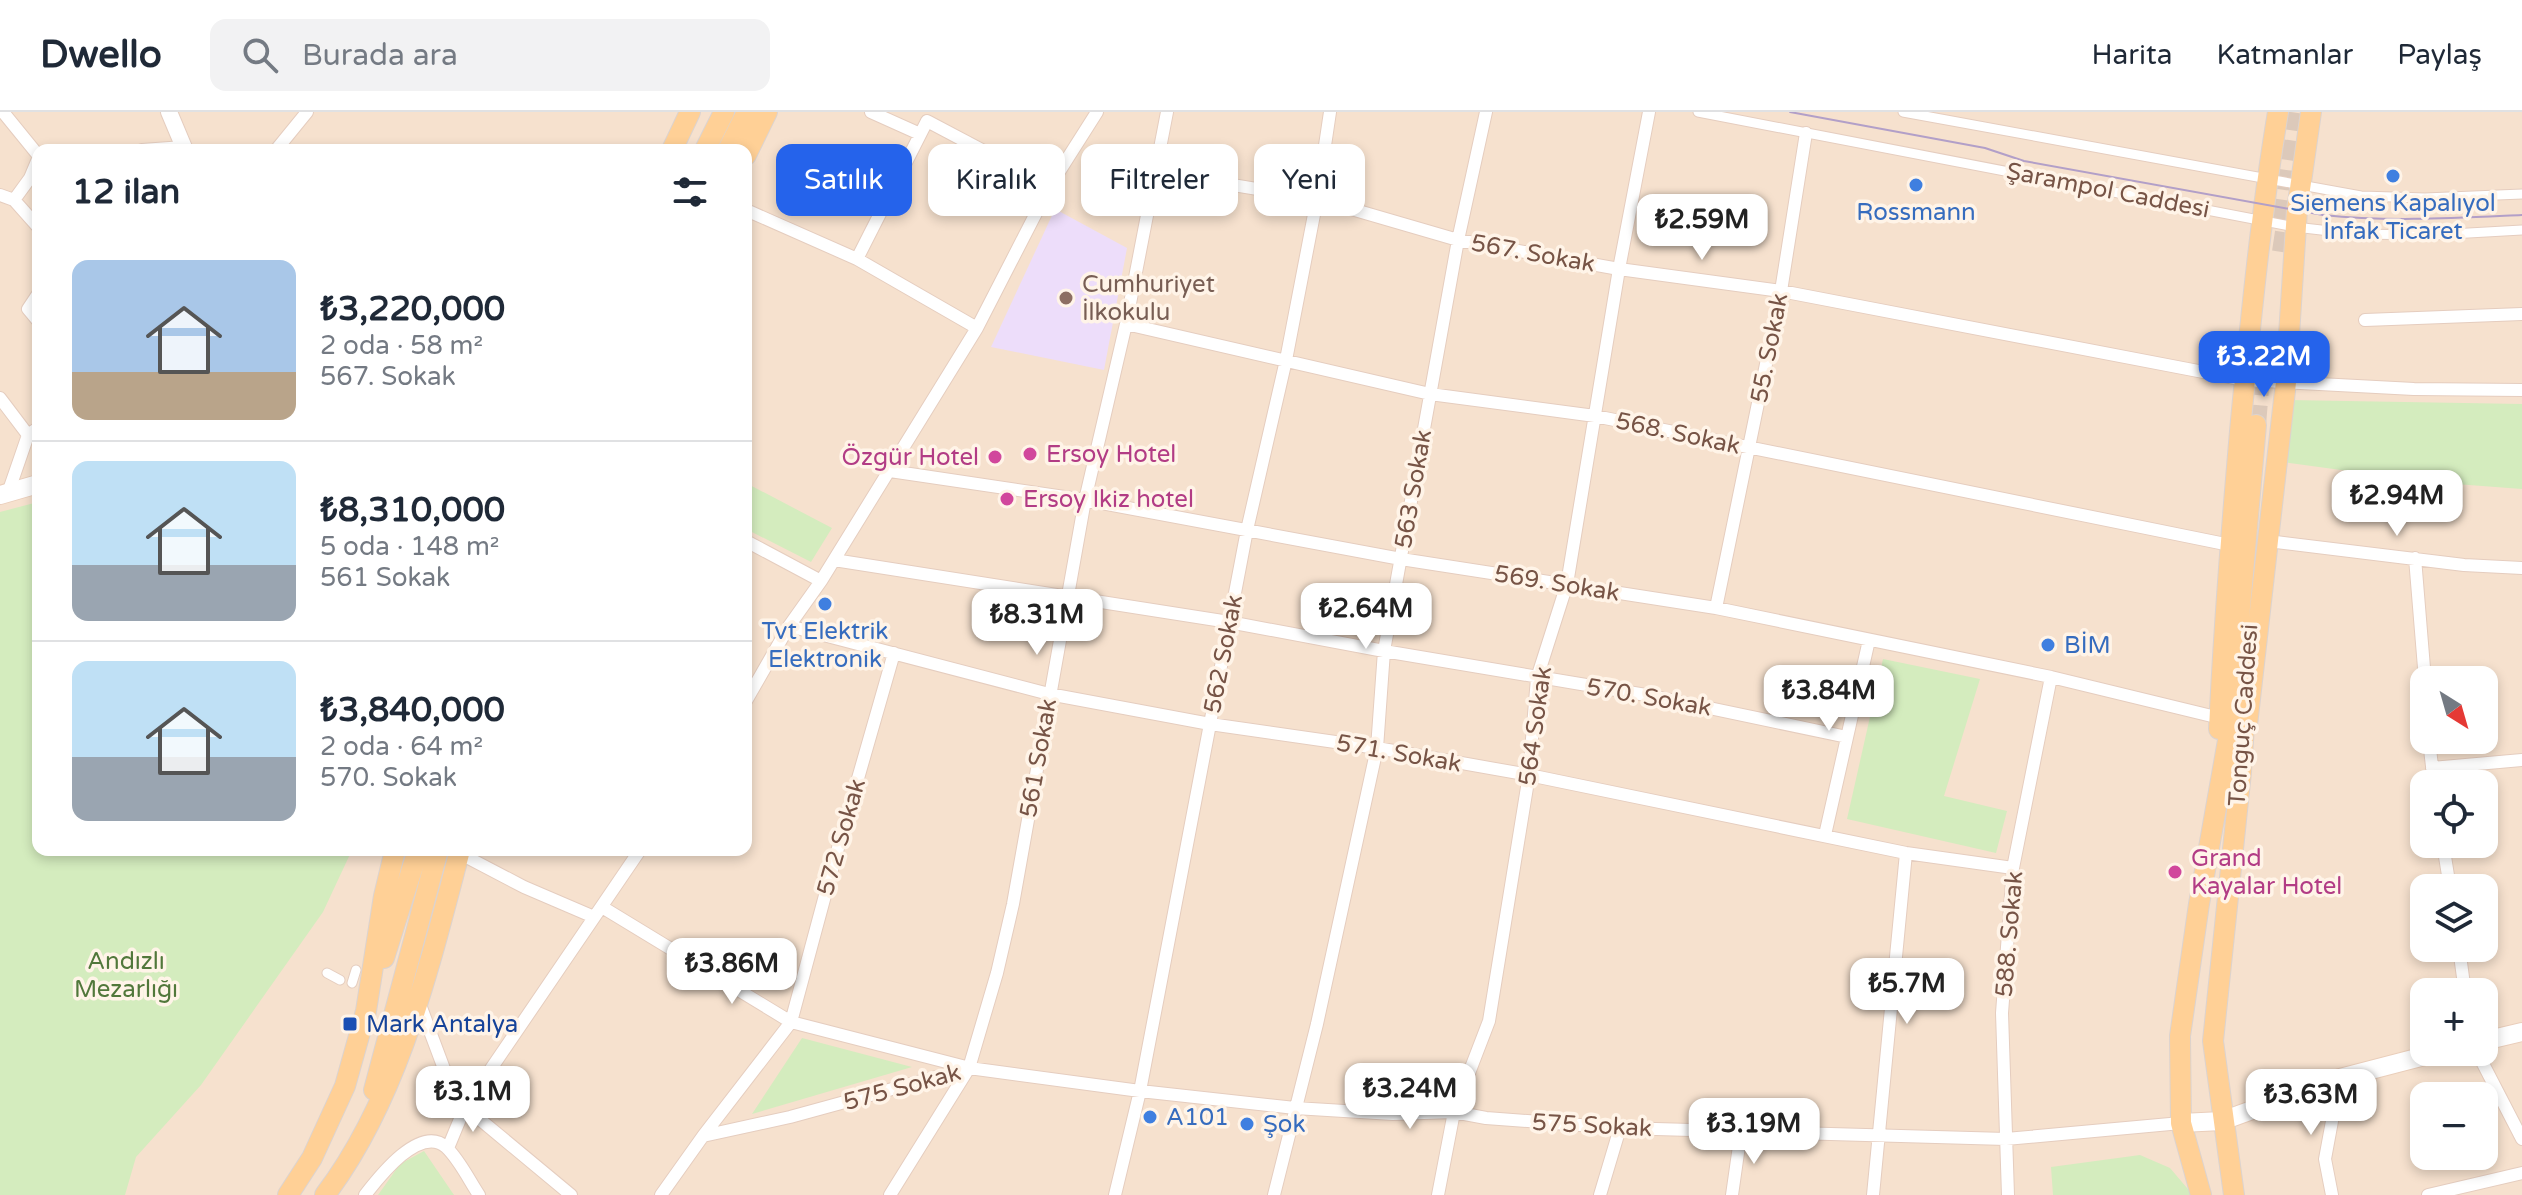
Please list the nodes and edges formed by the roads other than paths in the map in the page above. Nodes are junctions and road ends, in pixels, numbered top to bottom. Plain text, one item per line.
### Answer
1 (3, 112) edge
2 (169, 112) edge
3 (307, 112) edge
4 (690, 112) edge
5 (724, 112) edge
6 (747, 112) edge
7 (767, 112) edge
8 (871, 112) edge
9 (1097, 112) edge
10 (1167, 112) edge
11 (1330, 112) edge
12 (1486, 112) edge
13 (1649, 112) edge
14 (1698, 112) edge
15 (1903, 112) edge
16 (2278, 112) edge
17 (2311, 112) edge
18 (929, 116) edge
19 (1806, 133) junction
20 (920, 134) junction
21 (182, 144) edge
22 (281, 144) edge
23 (675, 144) edge
24 (708, 144) edge
25 (731, 144) edge
26 (751, 144) edge
27 (977, 144) edge
28 (1161, 144) edge
29 (1325, 144) edge
30 (32, 149) edge
31 (1065, 162) edge
32 (32, 173) edge
33 (2267, 179) junction
34 (2299, 184) junction
35 (2522, 194) edge
36 (0, 195) edge
37 (14, 200) junction
38 (752, 213) edge
39 (1365, 213) edge
40 (1035, 216) edge
41 (1147, 216) edge
42 (1314, 216) edge
43 (32, 220) edge
44 (2263, 220) junction
45 (2295, 227) junction
46 (2522, 230) edge
47 (1458, 240) junction
48 (2277, 252) tunnel mouth
49 (857, 259) junction
50 (1619, 269) junction
51 (1781, 291) junction
52 (2522, 314) edge
53 (2365, 320) dead end
54 (1126, 324) junction
55 (977, 328) junction
56 (2268, 340) tunnel mouth
57 (1286, 360) junction
58 (2245, 380) junction
59 (2286, 382) junction
60 (2522, 390) edge
61 (1430, 394) junction
62 (0, 398) edge
63 (1595, 416) junction
64 (32, 431) edge
65 (32, 434) edge
66 (1750, 448) junction
67 (890, 471) junction
68 (32, 486) edge
69 (4, 494) edge
70 (1085, 500) junction
71 (1247, 530) junction
72 (2268, 541) junction
73 (752, 544) edge
74 (2230, 545) junction
75 (2415, 558) junction
76 (1401, 559) junction
77 (834, 560) junction
78 (2522, 568) edge
79 (821, 581) junction
80 (1567, 584) junction
81 (1067, 595) junction
82 (1716, 608) junction
83 (1229, 622) junction
84 (789, 626) junction
85 (1869, 640) junction
86 (1384, 651) junction
87 (894, 653) junction
88 (2424, 666) edge
89 (2051, 677) junction
90 (1537, 678) junction
91 (752, 682) edge
92 (1049, 694) junction
93 (2220, 718) junction
94 (1210, 724) junction
95 (1847, 737) junction
96 (1377, 748) junction
97 (2430, 754) edge
98 (2522, 760) edge
99 (2432, 768) joint
100 (2241, 772) junction
101 (1529, 775) junction
102 (2216, 811) junction
103 (1825, 835) junction
104 (1906, 853) junction
105 (394, 856) edge
106 (416, 856) edge
107 (436, 856) edge
108 (458, 856) edge
109 (466, 856) edge
110 (636, 856) edge
111 (2013, 868) junction
112 (598, 912) junction
113 (356, 970) dead end
114 (327, 973) dead end
115 (340, 980) dead end
116 (352, 983) dead end
117 (417, 997) junction
118 (366, 1011) junction
119 (791, 1022) junction
120 (2522, 1032) edge
121 (2498, 1038) edge
122 (2410, 1060) edge
123 (2484, 1066) edge
124 (969, 1068) junction
125 (2340, 1078) junction
126 (1140, 1091) junction
127 (465, 1107) junction
128 (1295, 1108) junction
129 (1454, 1112) junction
130 (2222, 1121) junction
131 (2181, 1123) junction
132 (1620, 1128) junction
133 (1741, 1132) junction
134 (703, 1136) junction
135 (1878, 1136) junction
136 (2006, 1139) junction
137 (2522, 1139) edge
138 (360, 1140) junction
139 (448, 1148) junction
140 (2522, 1173) edge
141 (288, 1195) edge
142 (325, 1195) edge
143 (365, 1195) edge
144 (479, 1195) edge
145 (571, 1195) edge
146 (661, 1195) edge
147 (890, 1195) edge
148 (1115, 1195) edge
149 (1274, 1195) edge
150 (1438, 1195) edge
151 (1600, 1195) edge
152 (1732, 1195) edge
153 (1873, 1195) edge
154 (2008, 1195) edge
155 (2201, 1195) edge
156 (2234, 1195) edge
157 (2332, 1195) edge
158 (2428, 1195) edge

1 - 30 street
2 - 21 street
3 - 22 street
4 - 23 main road
5 - 24 main road
6 - 25 main road
7 - 26 main road
8 - 20 street
9 - 31 street
10 - 28 street, 561 Sokak
11 - 29 street, 562 Sokak
12 - 47 street, 563 Sokak
13 - 50 street, 564 Sokak
14 - 19 street, Şarampol Caddesi
15 - 33 street, Şarampol Caddesi
16 - 33 main road
17 - 34 main road
18 - 20 street
18 - 27 street
19 - 44 street, Şarampol Caddesi
19 - 51 street, 55. Sokak
20 - 49 street
32 - 37 street
33 - 34 street, Şarampol Caddesi
33 - 44 main road
34 - 35 street, Şarampol Caddesi
34 - 45 main road
36 - 37 street
37 - 43 street
38 - 49 street
39 - 47 street, 567. Sokak
40 - 55 street
41 - 54 street, 561 Sokak
42 - 57 street, 562 Sokak
44 - 45 street, Şarampol Caddesi
44 - 58 main road
45 - 46 street, Şarampol Caddesi
45 - 59 main road
47 - 50 street, 567. Sokak
47 - 61 street, 563 Sokak
48 - 56 main road
49 - 55 street
50 - 51 street, 567. Sokak
50 - 63 street, 564 Sokak
51 - 58 street, 567. Sokak
51 - 66 street, 55. Sokak
52 - 53 street
54 - 57 street, 568. Sokak
54 - 70 street, 561 Sokak
55 - 67 street
57 - 61 street, 568. Sokak
57 - 71 street, 562 Sokak
58 - 59 street, 567. Sokak
58 - 74 main road
59 - 60 street, 567. Sokak
59 - 72 main road
61 - 63 street, 568. Sokak
61 - 76 street, 563 Sokak
62 - 64 street
63 - 66 street, 568. Sokak
63 - 80 street, 564 Sokak
65 - 69 street
66 - 74 street, 568. Sokak
66 - 82 street, 55. Sokak
67 - 70 street, 569. Sokak
67 - 77 street
68 - 69 main road
70 - 71 street, 569. Sokak
70 - 81 street, 561 Sokak
71 - 76 street, 569. Sokak
71 - 83 street, 562 Sokak
72 - 75 street
72 - 100 main road
73 - 79 street
74 - 93 main road
75 - 78 street
75 - 88 street
76 - 80 street, 569. Sokak
76 - 86 street, 563 Sokak
77 - 79 street
77 - 81 street, 570. Sokak
79 - 84 street
80 - 82 street, 569. Sokak
80 - 90 street, 564 Sokak
81 - 83 street, 570. Sokak
81 - 92 street, 561 Sokak
82 - 85 street, 569. Sokak
83 - 86 street, 570. Sokak
83 - 94 street, 562 Sokak
84 - 87 street, 571. Sokak
84 - 91 street
85 - 89 street, 569. Sokak
85 - 95 street
86 - 90 street, 570. Sokak
86 - 96 street, 563 Sokak
87 - 92 street, 571. Sokak
87 - 119 street, 572 Sokak
89 - 93 street, 569. Sokak
89 - 111 street, 588. Sokak
90 - 95 street, 570. Sokak
90 - 101 street, 564 Sokak
92 - 94 street, 571. Sokak
92 - 124 street, 561 Sokak
93 - 102 main road
94 - 96 street, 571. Sokak
94 - 126 street, 562 Sokak
95 - 103 street
96 - 101 street, 571. Sokak
96 - 128 street, 563 Sokak
97 - 99 street
98 - 99 street
100 - 102 main road, Tonguç Caddesi
100 - 130 main road, Tonguç Caddesi
101 - 103 street, 571. Sokak
101 - 129 street, 564 Sokak
102 - 131 main road
103 - 104 street, 571. Sokak
104 - 111 street, 571. Sokak
104 - 135 street
105 - 118 main road
106 - 118 main road
107 - 138 main road
108 - 117 main road
109 - 112 street
110 - 112 street
111 - 136 street, 588. Sokak
112 - 119 street
112 - 127 street
113 - 116 street
114 - 115 street
117 - 127 street
117 - 138 main road
118 - 141 main road
119 - 124 street
119 - 134 street
120 - 121 main road
122 - 125 main road
123 - 137 street
124 - 126 street, 575 Sokak
124 - 134 street, 575 Sokak
124 - 147 street, 561 Sokak
125 - 130 main road
125 - 157 street
126 - 128 street, 575 Sokak
126 - 148 street, 562 Sokak
127 - 139 street
127 - 145 street
128 - 129 street, 575 Sokak
128 - 149 street, 563 Sokak
129 - 132 street, 575 Sokak
129 - 150 street, 564 Sokak
130 - 131 main road
130 - 156 main road, Tonguç Caddesi
131 - 136 street, 575 Sokak
131 - 155 main road
132 - 133 street, 575 Sokak
132 - 151 street
133 - 135 street, 575 Sokak
133 - 152 street
134 - 146 street
135 - 136 street, 575 Sokak
135 - 153 street
136 - 154 street, 588. Sokak
138 - 142 main road
139 - 143 street
139 - 144 street
140 - 158 street

